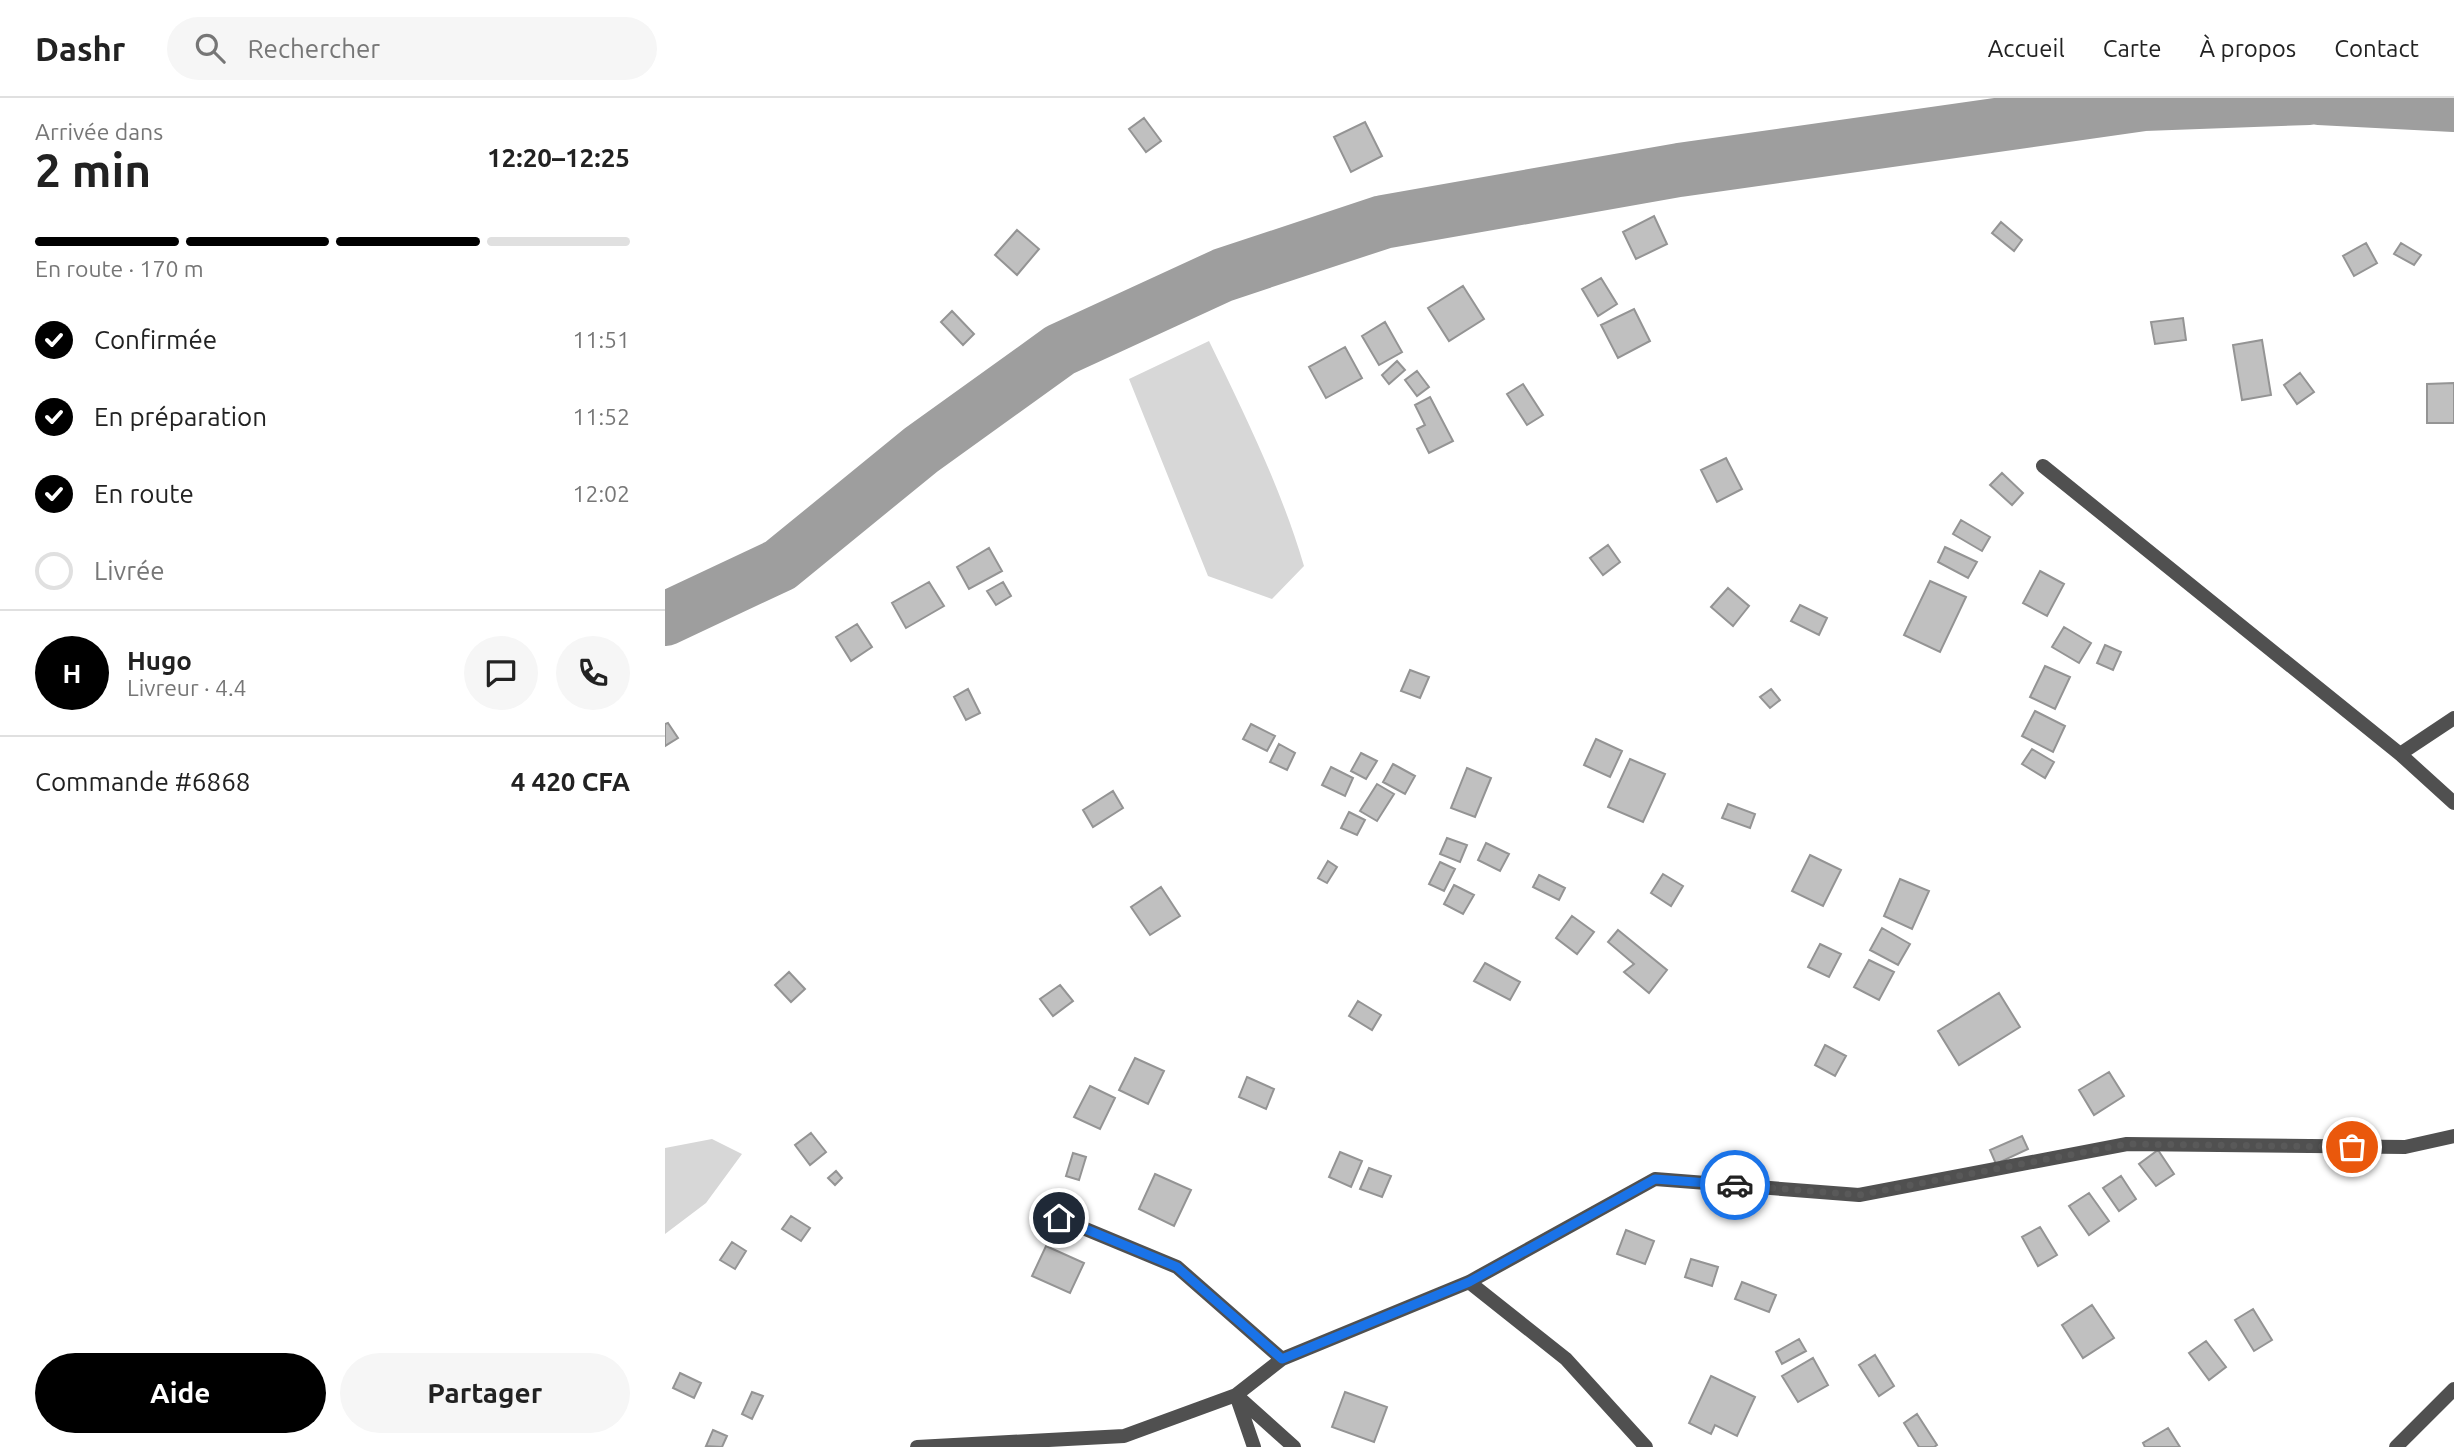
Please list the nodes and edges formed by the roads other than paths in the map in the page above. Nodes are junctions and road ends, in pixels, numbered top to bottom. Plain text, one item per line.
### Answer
1 (2043, 466) dead end
2 (2454, 718) edge
3 (2400, 754) junction
4 (2454, 803) edge
5 (2454, 1136) edge
6 (1059, 1218) dead end
7 (1469, 1282) junction
8 (1282, 1359) junction
9 (2454, 1389) edge
10 (1236, 1395) junction
11 (917, 1447) edge
12 (1254, 1447) edge
13 (1294, 1447) edge
14 (1646, 1447) edge
15 (2396, 1447) edge

1 - 3 street
2 - 3 street
3 - 4 street
5 - 7 street
6 - 8 street
7 - 8 street
7 - 14 street
8 - 10 street
9 - 15 street
10 - 11 street
10 - 12 street
10 - 13 street

